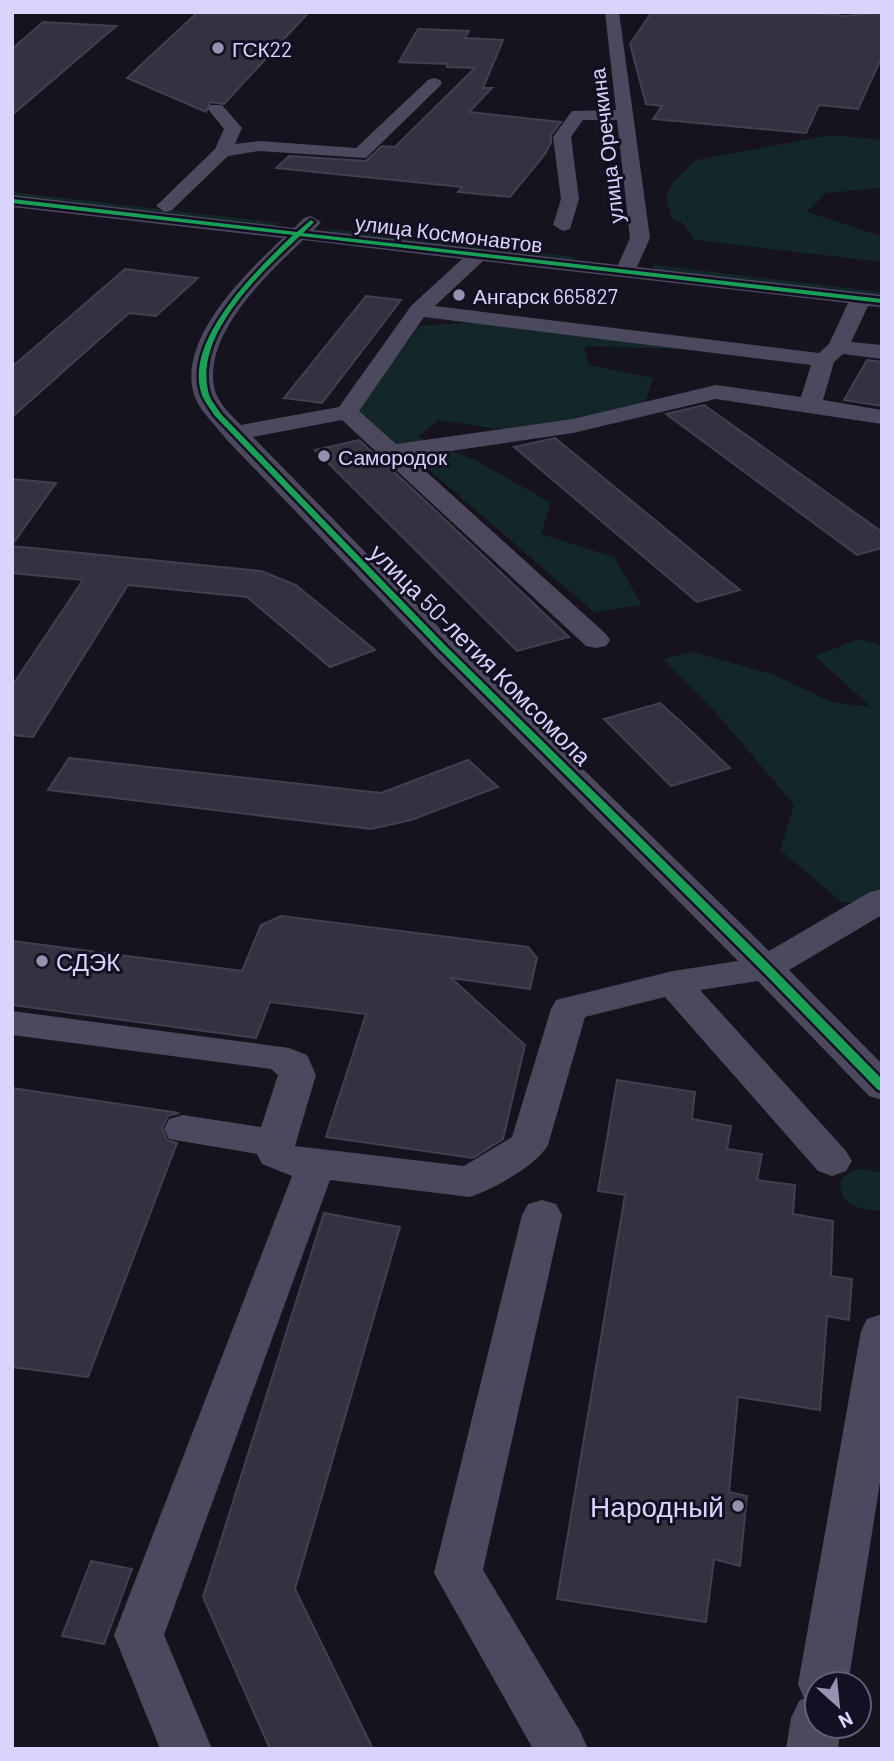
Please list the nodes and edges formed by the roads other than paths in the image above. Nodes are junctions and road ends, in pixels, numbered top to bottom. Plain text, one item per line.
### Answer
1 (612, 12) edge
2 (434, 83) dead end
3 (216, 109) dead end
4 (623, 115) junction
5 (223, 151) junction
6 (12, 188) edge
7 (12, 201) edge
8 (166, 206) junction
9 (563, 225) dead end
10 (304, 228) junction
11 (477, 256) junction
12 (629, 265) junction
13 (882, 286) edge
14 (871, 300) edge
15 (418, 310) junction
16 (882, 352) edge
17 (831, 353) junction
18 (810, 405) junction
19 (347, 412) junction
20 (882, 417) edge
21 (234, 434) junction
22 (393, 453) junction
23 (596, 640) dead end
24 (882, 900) edge
25 (766, 968) junction
26 (673, 983) junction
27 (12, 1023) edge
28 (882, 1087) edge
29 (183, 1129) dead end
30 (275, 1143) junction
31 (832, 1161) dead end
32 (316, 1164) junction
33 (542, 1215) dead end
34 (882, 1331) edge
35 (872, 1465) edge
36 (826, 1670) edge
37 (187, 1749) edge
38 (562, 1749) edge

1 - 4 street, улица Оречкина
2 - 5 street
3 - 5 street
4 - 9 street
4 - 12 street, улица Оречкина
5 - 8 street
6 - 8 street, улица Космонавтов
7 - 10 street, улица Космонавтов
8 - 10 street, улица Космонавтов
10 - 11 street, улица Космонавтов
10 - 12 street, улица Космонавтов
10 - 21 street, улица 50-летия Комсомола
11 - 12 street, улица Космонавтов
11 - 15 street
12 - 13 street, улица Космонавтов
12 - 14 street, улица Космонавтов
14 - 17 street
15 - 17 street
15 - 19 street
16 - 17 street
17 - 18 street
18 - 20 street
18 - 22 street
19 - 21 street
19 - 22 street
21 - 25 street, улица 50-летия Комсомола
22 - 23 street
24 - 25 street
25 - 26 street
25 - 28 street, улица 50-летия Комсомола
26 - 31 street
26 - 32 street
27 - 30 street
29 - 30 street
30 - 32 street
32 - 37 street
33 - 38 street
34 - 35 street
35 - 36 street

